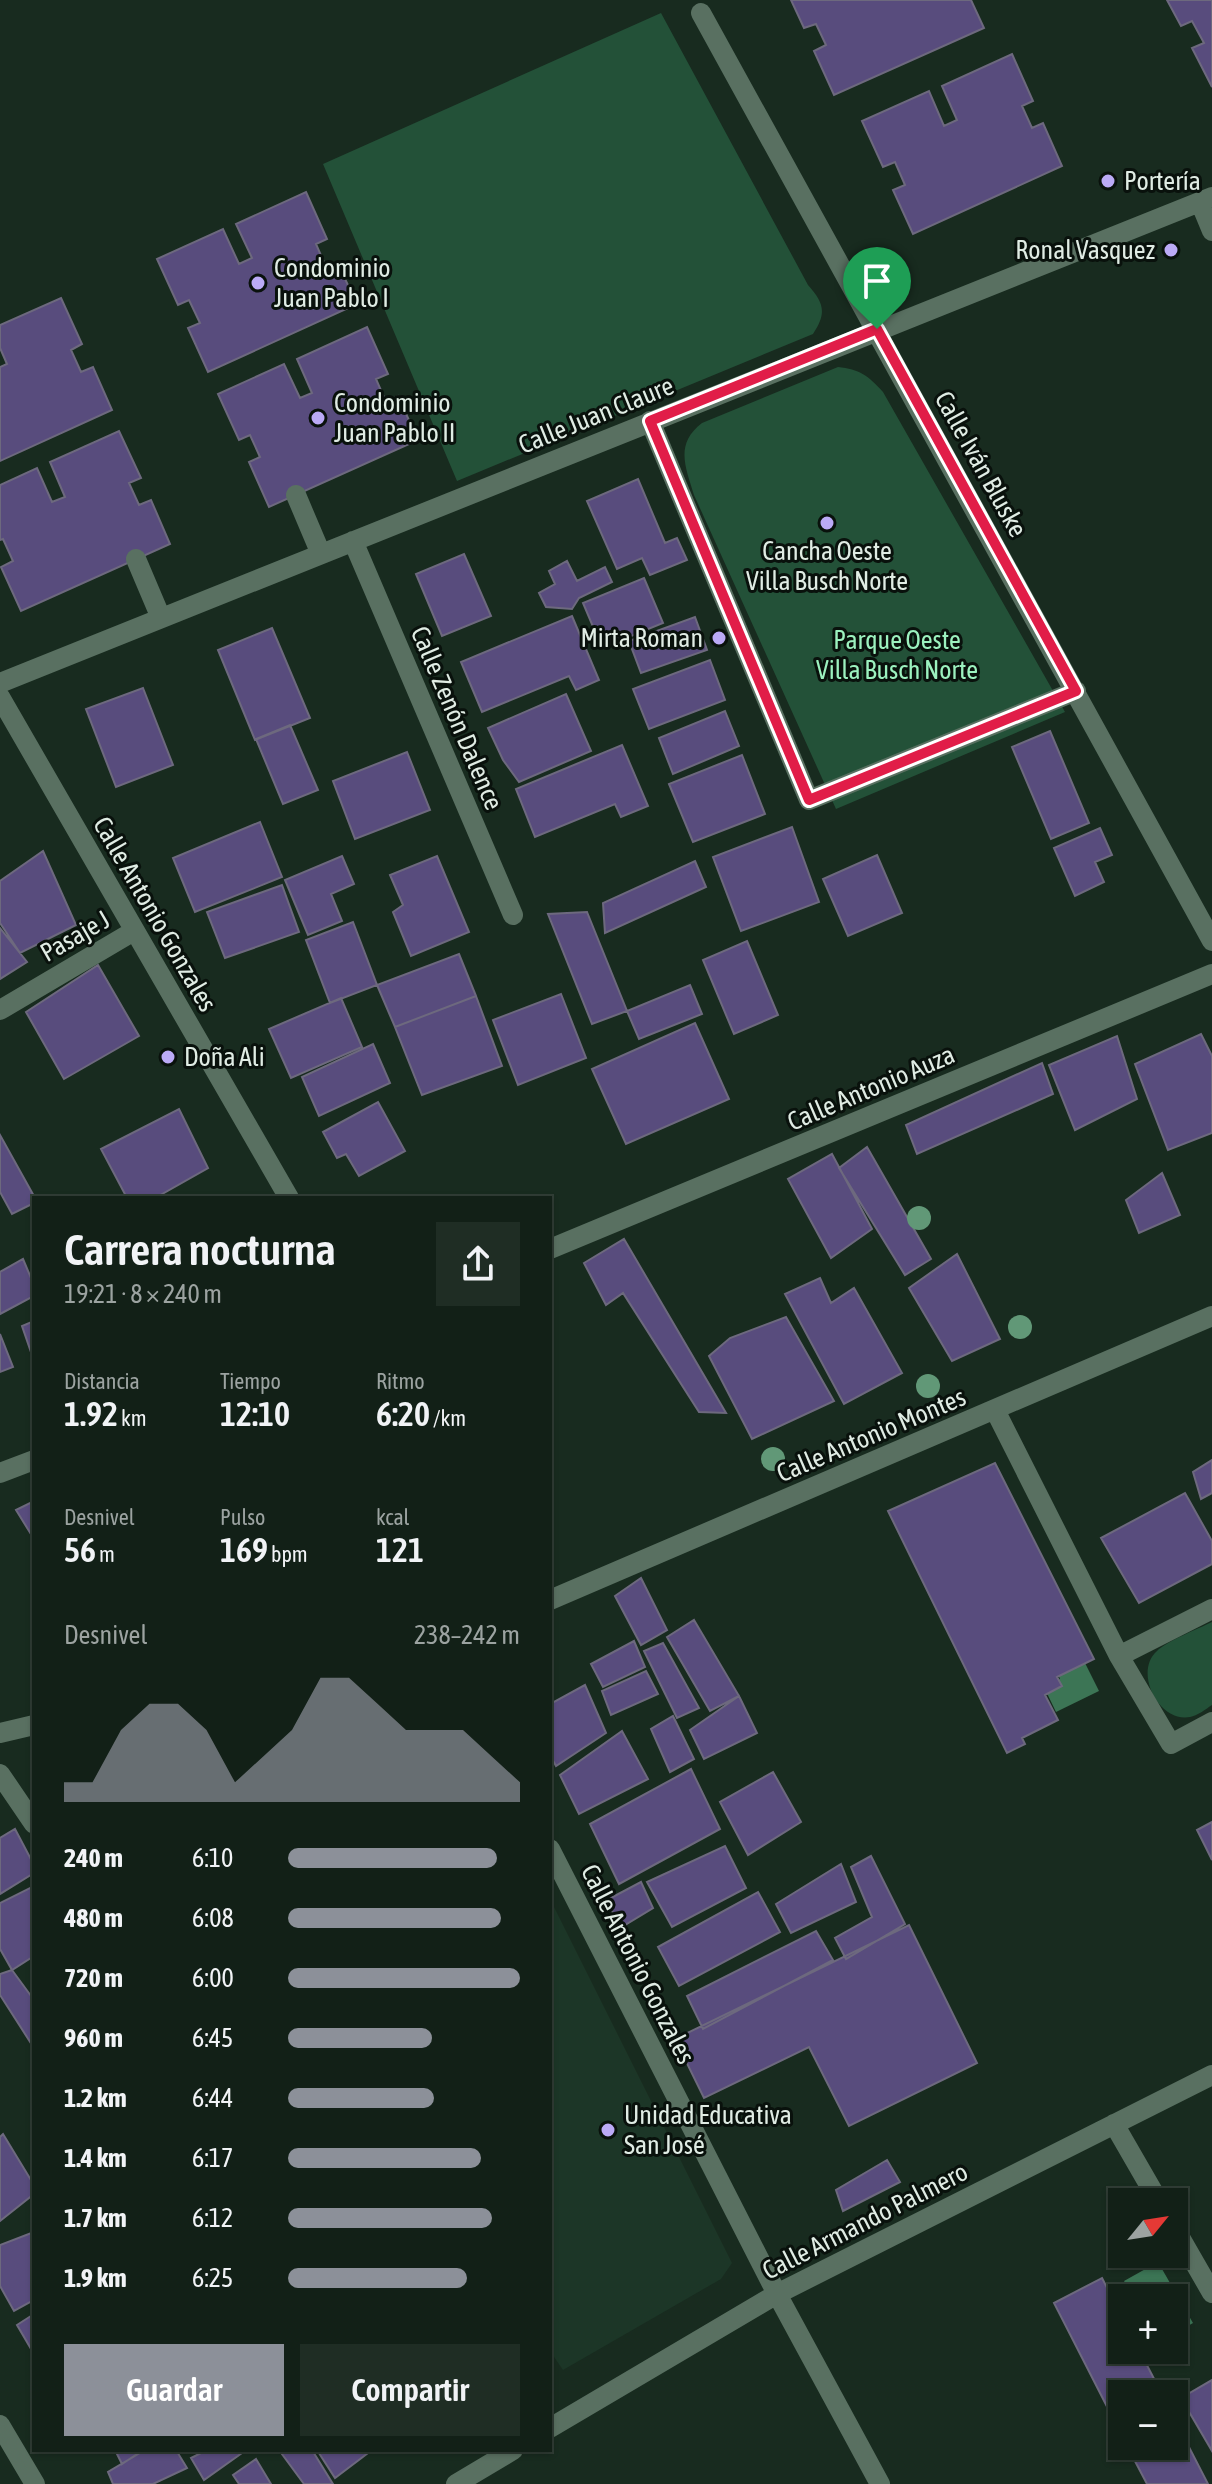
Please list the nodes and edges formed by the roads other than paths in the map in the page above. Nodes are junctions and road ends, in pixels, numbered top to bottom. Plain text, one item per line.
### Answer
1 (701, 13) dead end
2 (1206, 199) edge
3 (1212, 231) edge
4 (877, 329) junction
5 (650, 421) junction
6 (296, 495) dead end
7 (353, 541) junction
8 (321, 554) junction
9 (136, 559) dead end
10 (161, 618) junction
11 (0, 683) edge
12 (1076, 691) junction
13 (0, 697) edge
14 (513, 915) dead end
15 (134, 931) junction
16 (1212, 941) edge
17 (1212, 974) edge
18 (0, 1010) edge
19 (288, 1196) edge
20 (552, 1248) edge
21 (1212, 1316) edge
22 (995, 1410) junction
23 (32, 1461) edge
24 (0, 1473) edge
25 (552, 1599) edge
26 (1212, 1609) edge
27 (1119, 1656) junction
28 (1212, 1722) edge
29 (32, 1725) edge
30 (0, 1733) edge
31 (0, 1774) edge
32 (32, 1821) edge
33 (552, 1853) edge
34 (1212, 2075) edge
35 (1114, 2124) junction
36 (1151, 2188) edge
37 (1188, 2251) edge
38 (1212, 2293) edge
39 (777, 2294) junction
40 (0, 2425) edge
41 (552, 2427) edge
42 (510, 2452) edge
43 (35, 2484) edge
44 (456, 2484) edge
45 (880, 2484) edge

1 - 4 street, Calle Iván Bluske
2 - 3 street
2 - 4 street, Calle Juan Claure
4 - 5 street, Calle Juan Claure
4 - 12 street, Calle Iván Bluske
5 - 7 street, Calle Juan Claure
5 - 12 street
6 - 8 street
7 - 8 street, Calle Juan Claure
7 - 14 street, Calle Zenón Dalence
8 - 10 street, Calle Juan Claure
9 - 10 street
10 - 11 street, Calle Juan Claure
12 - 16 street, Calle Iván Bluske
13 - 15 street, Calle Antonio Gonzales
15 - 18 street, Pasaje J
15 - 19 street, Calle Antonio Gonzales
17 - 20 street, Calle Antonio Auza
21 - 22 street, Calle Antonio Montes
22 - 25 street, Calle Antonio Montes
22 - 27 street
23 - 24 street
26 - 27 street
27 - 28 street
29 - 30 street
31 - 32 street
33 - 39 street, Calle Antonio Gonzales
34 - 35 street, Calle Armando Palmero
35 - 36 street
35 - 39 street, Calle Armando Palmero
37 - 38 street
39 - 41 street, Calle Armando Palmero
39 - 45 street, Calle Antonio Gonzales
40 - 43 street
42 - 44 street

